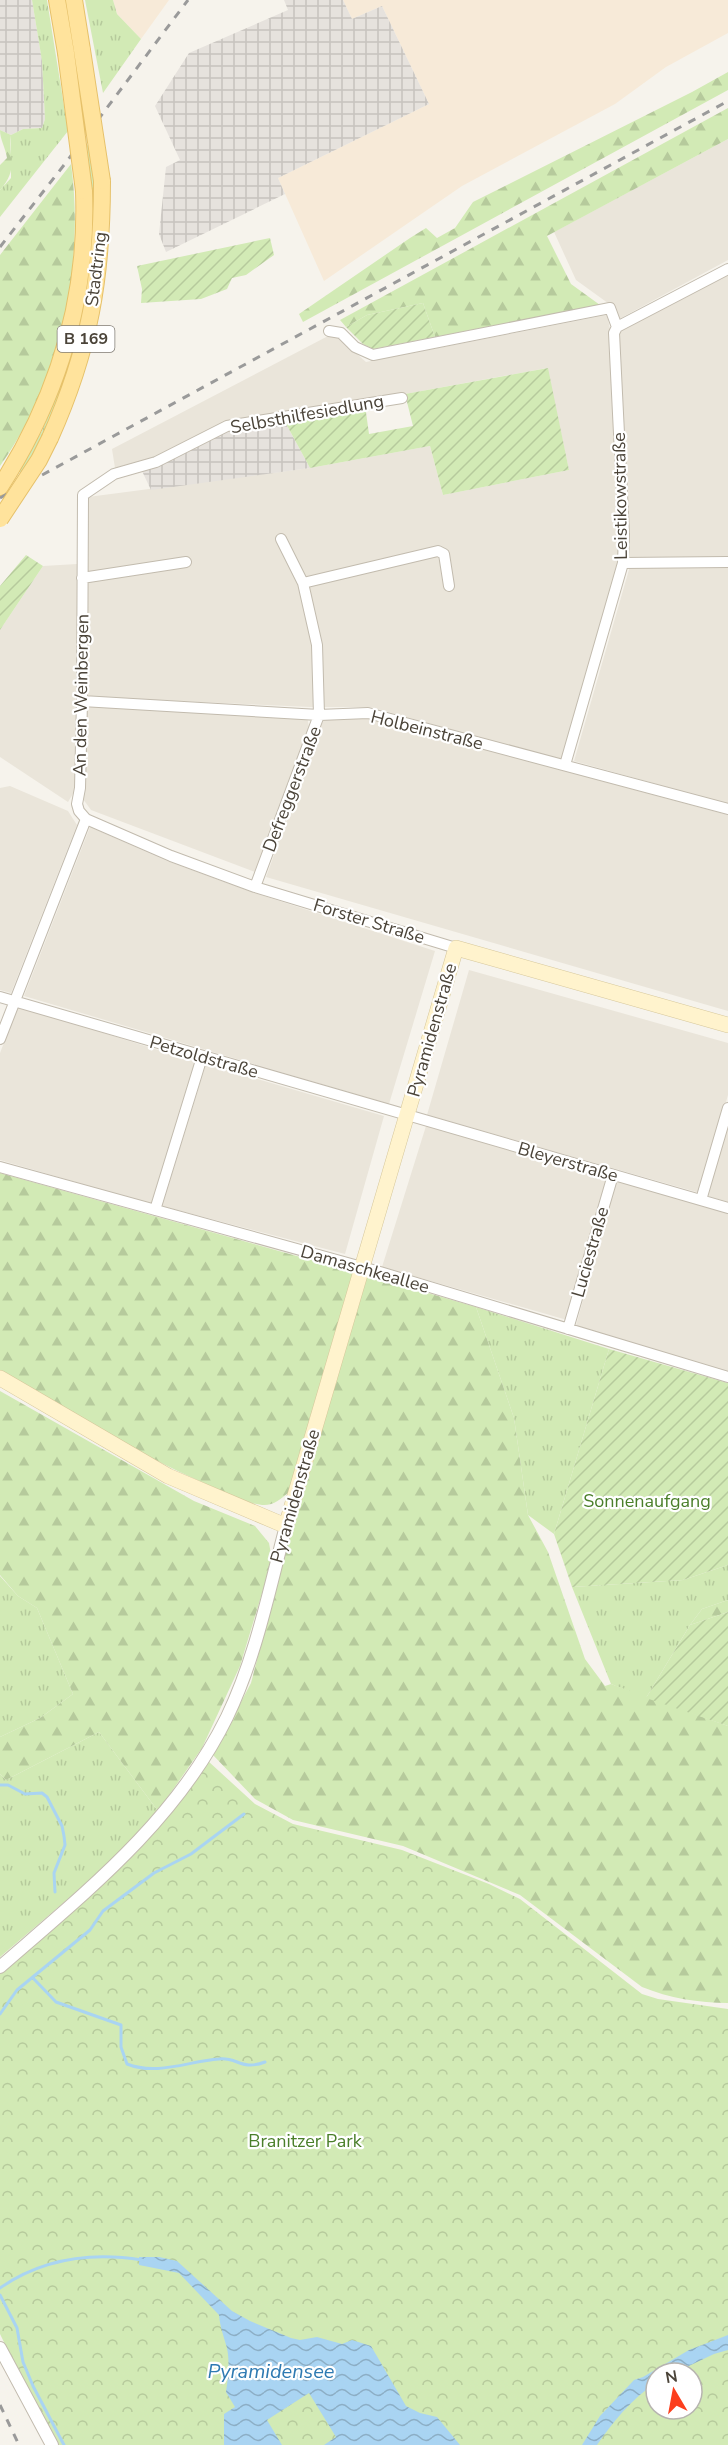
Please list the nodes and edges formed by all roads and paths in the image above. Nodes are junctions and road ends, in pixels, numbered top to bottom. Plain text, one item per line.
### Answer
1 (57, 0) edge
2 (74, 0) edge
3 (74, 52) junction
4 (728, 269) edge
5 (617, 327) junction
6 (329, 331) dead end
7 (402, 398) dead end
8 (0, 487) edge
9 (83, 495) joint
10 (0, 519) edge
11 (281, 539) dead end
12 (186, 562) dead end
13 (728, 562) edge
14 (623, 563) junction
15 (82, 578) junction
16 (303, 583) junction
17 (449, 586) dead end
18 (82, 701) junction
19 (319, 715) junction
20 (566, 765) junction
21 (728, 809) edge
22 (82, 815) junction
23 (255, 887) junction
24 (456, 948) junction
25 (0, 997) edge
26 (14, 1002) junction
27 (728, 1025) edge
28 (0, 1039) edge
29 (202, 1057) junction
30 (728, 1108) edge
31 (408, 1115) junction
32 (0, 1167) edge
33 (613, 1175) junction
34 (701, 1200) junction
35 (728, 1208) edge
36 (155, 1210) junction
37 (362, 1267) junction
38 (568, 1329) junction
39 (728, 1377) edge
40 (0, 1378) edge
41 (286, 1526) junction
42 (0, 1967) edge
43 (0, 2348) edge
44 (51, 2445) edge

1 - 3 main road, Stadtring / B 169
2 - 3 main road, Stadtring / B 169
3 - 8 main road, Stadtring / B 169, bridge
3 - 10 main road, Stadtring / B 169, bridge
4 - 5 street
5 - 6 street
5 - 14 street, Leistikowstraße
7 - 9 street, Selbsthilfesiedlung
9 - 15 street, An den Weinbergen
11 - 16 street, Defreggerstraße
12 - 15 street
13 - 14 street
14 - 20 street, Leistikowstraße
15 - 18 street, An den Weinbergen
16 - 17 street
16 - 19 street, Defreggerstraße
18 - 19 street, Holbeinstraße
18 - 22 street, An den Weinbergen
19 - 20 street, Holbeinstraße
19 - 23 street, Defreggerstraße
20 - 21 street, Holbeinstraße
22 - 23 street, Forster Straße
22 - 26 street, An den Weinbergen
23 - 24 street, Forster Straße
24 - 27 main road, Forster Straße
24 - 31 main road, Pyramidenstraße
25 - 26 street, Petzoldstraße
26 - 28 street, An den Weinbergen
26 - 29 street, Petzoldstraße
29 - 31 street, Petzoldstraße
29 - 36 street
30 - 34 street
31 - 33 street, Bleyerstraße
31 - 37 main road, Pyramidenstraße
32 - 36 street, Damaschkeallee
33 - 34 street, Bleyerstraße
33 - 38 street, Luciestraße
34 - 35 street, Bleyerstraße
36 - 37 street, Damaschkeallee
37 - 38 street, Damaschkeallee
37 - 41 main road, Pyramidenstraße
38 - 39 street, Damaschkeallee
40 - 41 main road
41 - 42 street, Pyramidenstraße
43 - 44 street

